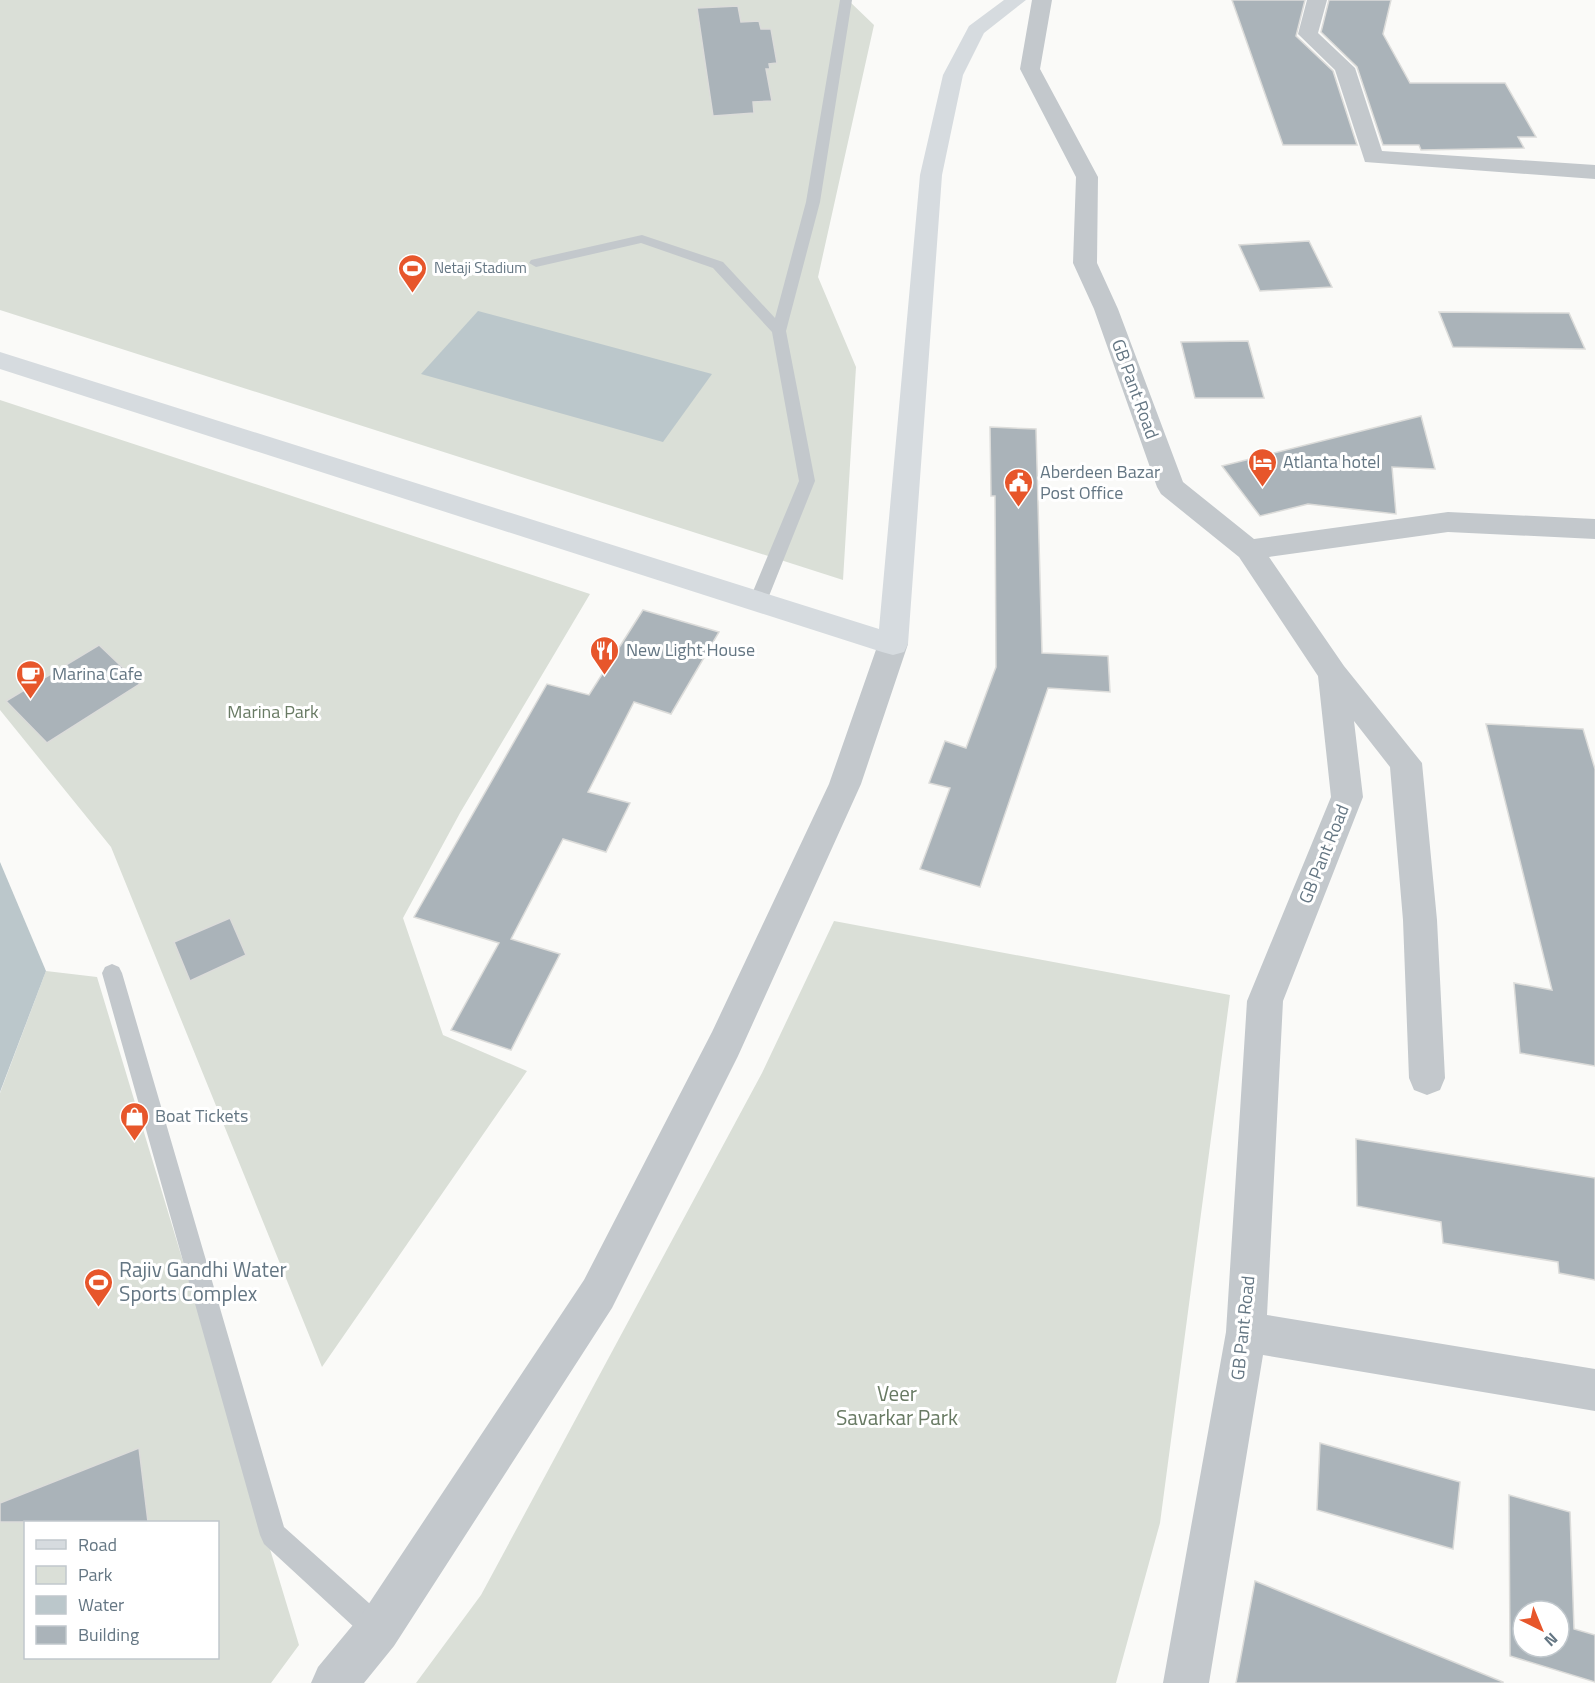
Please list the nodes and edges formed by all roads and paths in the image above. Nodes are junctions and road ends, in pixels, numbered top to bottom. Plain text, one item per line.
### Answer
1 (846, 0) edge
2 (1016, 0) edge
3 (1042, 0) edge
4 (1317, 0) edge
5 (1595, 172) edge
6 (536, 263) dead end
7 (779, 331) junction
8 (0, 360) edge
9 (1595, 529) edge
10 (1249, 550) junction
11 (758, 601) junction
12 (893, 644) junction
13 (1333, 674) junction
14 (112, 973) dead end
15 (1427, 1078) dead end
16 (1246, 1332) junction
17 (1595, 1390) edge
18 (378, 1630) junction
19 (334, 1683) edge
20 (1186, 1683) edge

1 - 7 lane
2 - 12 main road
3 - 10 street, GB Pant Road
4 - 5 street
6 - 7 lane
7 - 11 lane
8 - 11 main road
9 - 10 street
10 - 13 street, GB Pant Road
11 - 12 main road
12 - 18 street
13 - 15 street
13 - 16 street, GB Pant Road
14 - 18 lane
16 - 17 street
16 - 20 street, GB Pant Road
18 - 19 street

